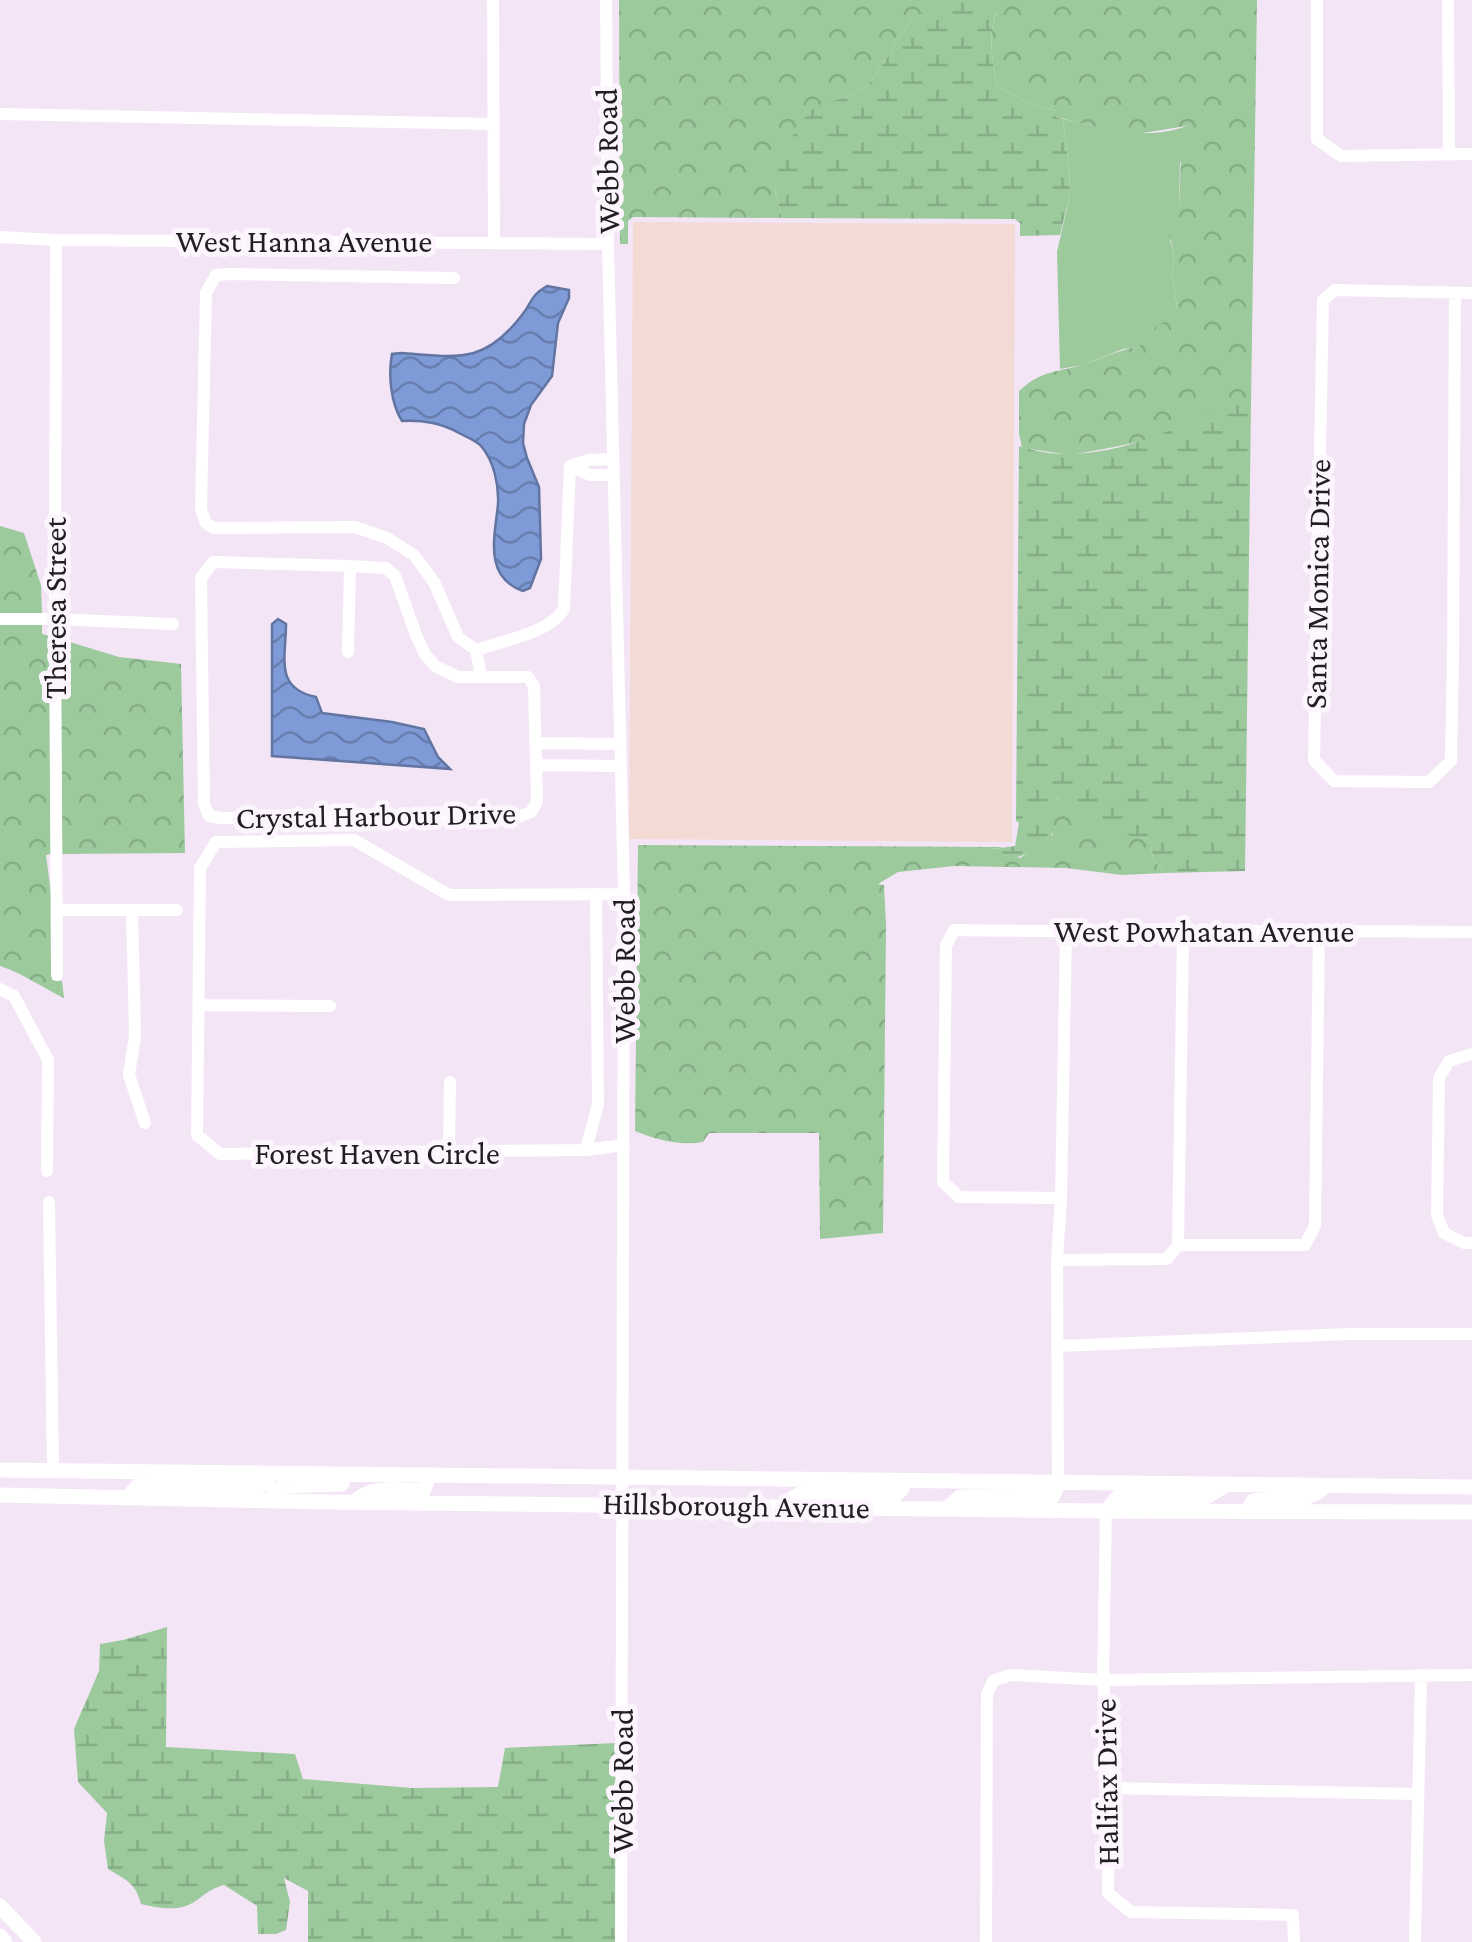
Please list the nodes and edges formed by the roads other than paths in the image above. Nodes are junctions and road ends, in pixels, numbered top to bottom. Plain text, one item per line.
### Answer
1 (494, 0) edge
2 (606, 0) edge
3 (1317, 0) edge
4 (1448, 0) edge
5 (0, 114) edge
6 (493, 124) junction
7 (1472, 154) edge
8 (1448, 155) junction
9 (0, 237) edge
10 (56, 240) junction
11 (494, 242) junction
12 (608, 244) junction
13 (454, 278) dead end
14 (1472, 292) edge
15 (1454, 293) junction
16 (613, 459) junction
17 (570, 466) junction
18 (614, 475) junction
19 (350, 566) junction
20 (55, 619) junction
21 (0, 620) edge
22 (173, 624) dead end
23 (476, 650) junction
24 (348, 652) dead end
25 (1454, 657) junction
26 (1472, 657) edge
27 (480, 676) junction
28 (536, 743) junction
29 (620, 744) junction
30 (536, 766) junction
31 (621, 766) junction
32 (596, 894) junction
33 (624, 894) junction
34 (57, 910) junction
35 (132, 910) junction
36 (178, 910) dead end
37 (1319, 930) junction
38 (1066, 932) junction
39 (1472, 932) edge
40 (1184, 933) junction
41 (58, 975) dead end
42 (0, 989) edge
43 (198, 1005) junction
44 (330, 1006) dead end
45 (1472, 1054) edge
46 (450, 1082) dead end
47 (145, 1123) dead end
48 (624, 1145) junction
49 (586, 1150) junction
50 (449, 1153) junction
51 (48, 1171) dead end
52 (1061, 1198) junction
53 (49, 1202) dead end
54 (1472, 1243) edge
55 (1178, 1245) junction
56 (1057, 1260) junction
57 (1472, 1334) edge
58 (1057, 1346) junction
59 (0, 1470) edge
60 (53, 1470) junction
61 (114, 1472) junction
62 (270, 1474) junction
63 (370, 1475) junction
64 (428, 1476) junction
65 (624, 1478) junction
66 (904, 1481) junction
67 (1058, 1483) junction
68 (1226, 1485) junction
69 (1325, 1486) junction
70 (1472, 1487) edge
71 (3, 1495) edge
72 (128, 1497) junction
73 (269, 1500) junction
74 (356, 1502) junction
75 (624, 1504) junction
76 (789, 1506) junction
77 (948, 1508) junction
78 (1106, 1511) junction
79 (1247, 1511) junction
80 (1472, 1512) edge
81 (1421, 1675) junction
82 (1472, 1675) edge
83 (1103, 1680) junction
84 (1110, 1788) junction
85 (1418, 1794) junction
86 (0, 1906) edge
87 (0, 1936) edge
88 (5, 1942) edge
89 (34, 1942) edge
90 (621, 1942) edge
91 (986, 1942) edge
92 (1294, 1942) edge
93 (1415, 1942) edge

1 - 6 street
2 - 12 street, Webb Road
3 - 8 street
4 - 8 street
5 - 6 street
6 - 11 street
7 - 8 street
9 - 10 street, West Hanna Avenue
10 - 11 street, West Hanna Avenue
10 - 20 street, Theresa Street
11 - 12 street, West Hanna Avenue
12 - 16 street, Webb Road
13 - 23 street
14 - 15 street
15 - 25 street
15 - 25 street, Santa Monica Drive
16 - 17 street
16 - 18 street, Webb Road
17 - 18 street
17 - 23 street
18 - 29 street, Webb Road
19 - 24 street
19 - 27 street, Crystal Harbour Drive
19 - 30 street, Crystal Harbour Drive
20 - 21 street
20 - 22 street
20 - 34 street, Theresa Street
23 - 27 street
25 - 26 street
27 - 28 street, Crystal Harbour Drive
28 - 29 street
28 - 30 street, Crystal Harbour Drive
29 - 31 street, Webb Road
30 - 31 street, Crystal Harbour Drive
31 - 33 street, Webb Road
32 - 33 street, Forest Haven Circle
32 - 43 street, Forest Haven Circle
32 - 49 street
33 - 48 street, Webb Road
34 - 35 street
34 - 41 street, Theresa Street
35 - 36 street
35 - 47 street
37 - 39 street, West Powhatan Avenue
37 - 40 street, West Powhatan Avenue
37 - 55 street
38 - 40 street, West Powhatan Avenue
38 - 52 street
38 - 52 street, West Powhatan Avenue
40 - 55 street
42 - 51 street
43 - 44 street
43 - 50 street, Forest Haven Circle
45 - 54 street
46 - 50 street
48 - 49 street, Forest Haven Circle
48 - 65 street, Webb Road
49 - 50 street, Forest Haven Circle
52 - 56 street
53 - 60 street
55 - 56 street
56 - 58 street
57 - 58 street
58 - 67 street
59 - 60 main road, Hillsborough Avenue
60 - 61 main road, Hillsborough Avenue
61 - 62 main road, Hillsborough Avenue
61 - 71 main road
62 - 63 main road, Hillsborough Avenue
62 - 72 main road
63 - 64 main road, Hillsborough Avenue
63 - 73 main road
64 - 65 main road, Hillsborough Avenue
64 - 74 main road
65 - 66 main road, Hillsborough Avenue
65 - 75 street, Webb Road
66 - 67 main road, Hillsborough Avenue
66 - 76 main road
67 - 68 main road, Hillsborough Avenue
67 - 77 main road
68 - 69 main road, Hillsborough Avenue
68 - 78 main road
69 - 70 main road, Hillsborough Avenue
69 - 79 main road
71 - 72 main road, Hillsborough Avenue
72 - 73 main road, Hillsborough Avenue
73 - 74 main road, Hillsborough Avenue
74 - 75 main road, Hillsborough Avenue
75 - 76 main road, Hillsborough Avenue
75 - 90 street, Webb Road
76 - 77 main road, Hillsborough Avenue
77 - 78 main road, Hillsborough Avenue
78 - 79 main road, Hillsborough Avenue
78 - 83 street, Halifax Drive
79 - 80 main road, Hillsborough Avenue
81 - 82 street
81 - 83 street
81 - 85 street
83 - 84 street, Halifax Drive
83 - 91 street
84 - 85 street
84 - 92 street, Halifax Drive
85 - 93 street
86 - 89 main road
87 - 88 main road

